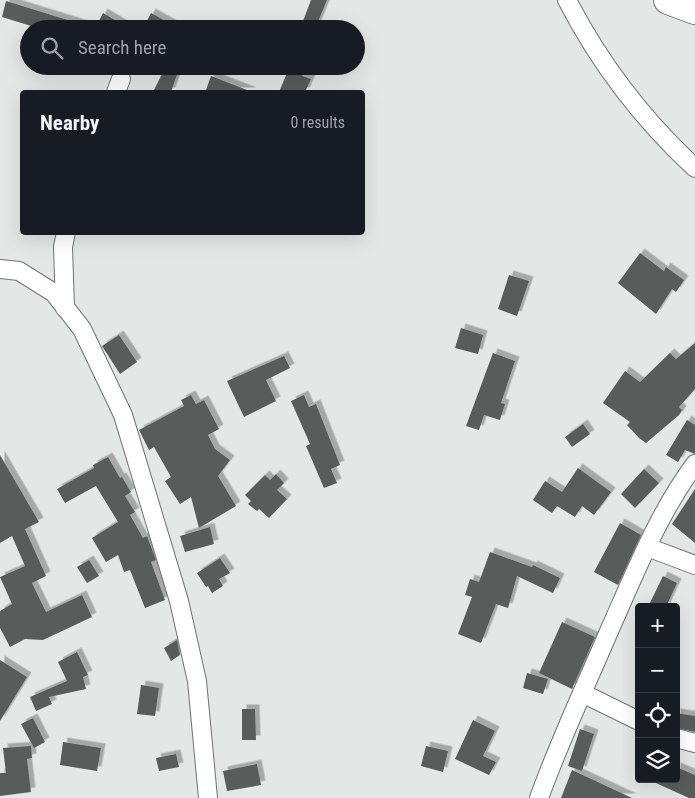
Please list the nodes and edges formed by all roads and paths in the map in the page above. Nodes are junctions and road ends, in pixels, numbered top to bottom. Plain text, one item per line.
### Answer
1 (566, 0) edge
2 (668, 0) edge
3 (695, 10) edge
4 (695, 168) edge
5 (65, 235) edge
6 (0, 269) edge
7 (66, 308) junction
8 (695, 464) edge
9 (647, 547) junction
10 (695, 565) edge
11 (582, 693) junction
12 (635, 719) edge
13 (680, 739) edge
14 (695, 743) edge
15 (208, 798) edge
16 (539, 798) edge

1 - 4 street
2 - 3 highway
5 - 7 street
6 - 7 street
7 - 15 street
8 - 9 street
9 - 10 street
9 - 11 street
11 - 12 street
11 - 16 street
13 - 14 street

